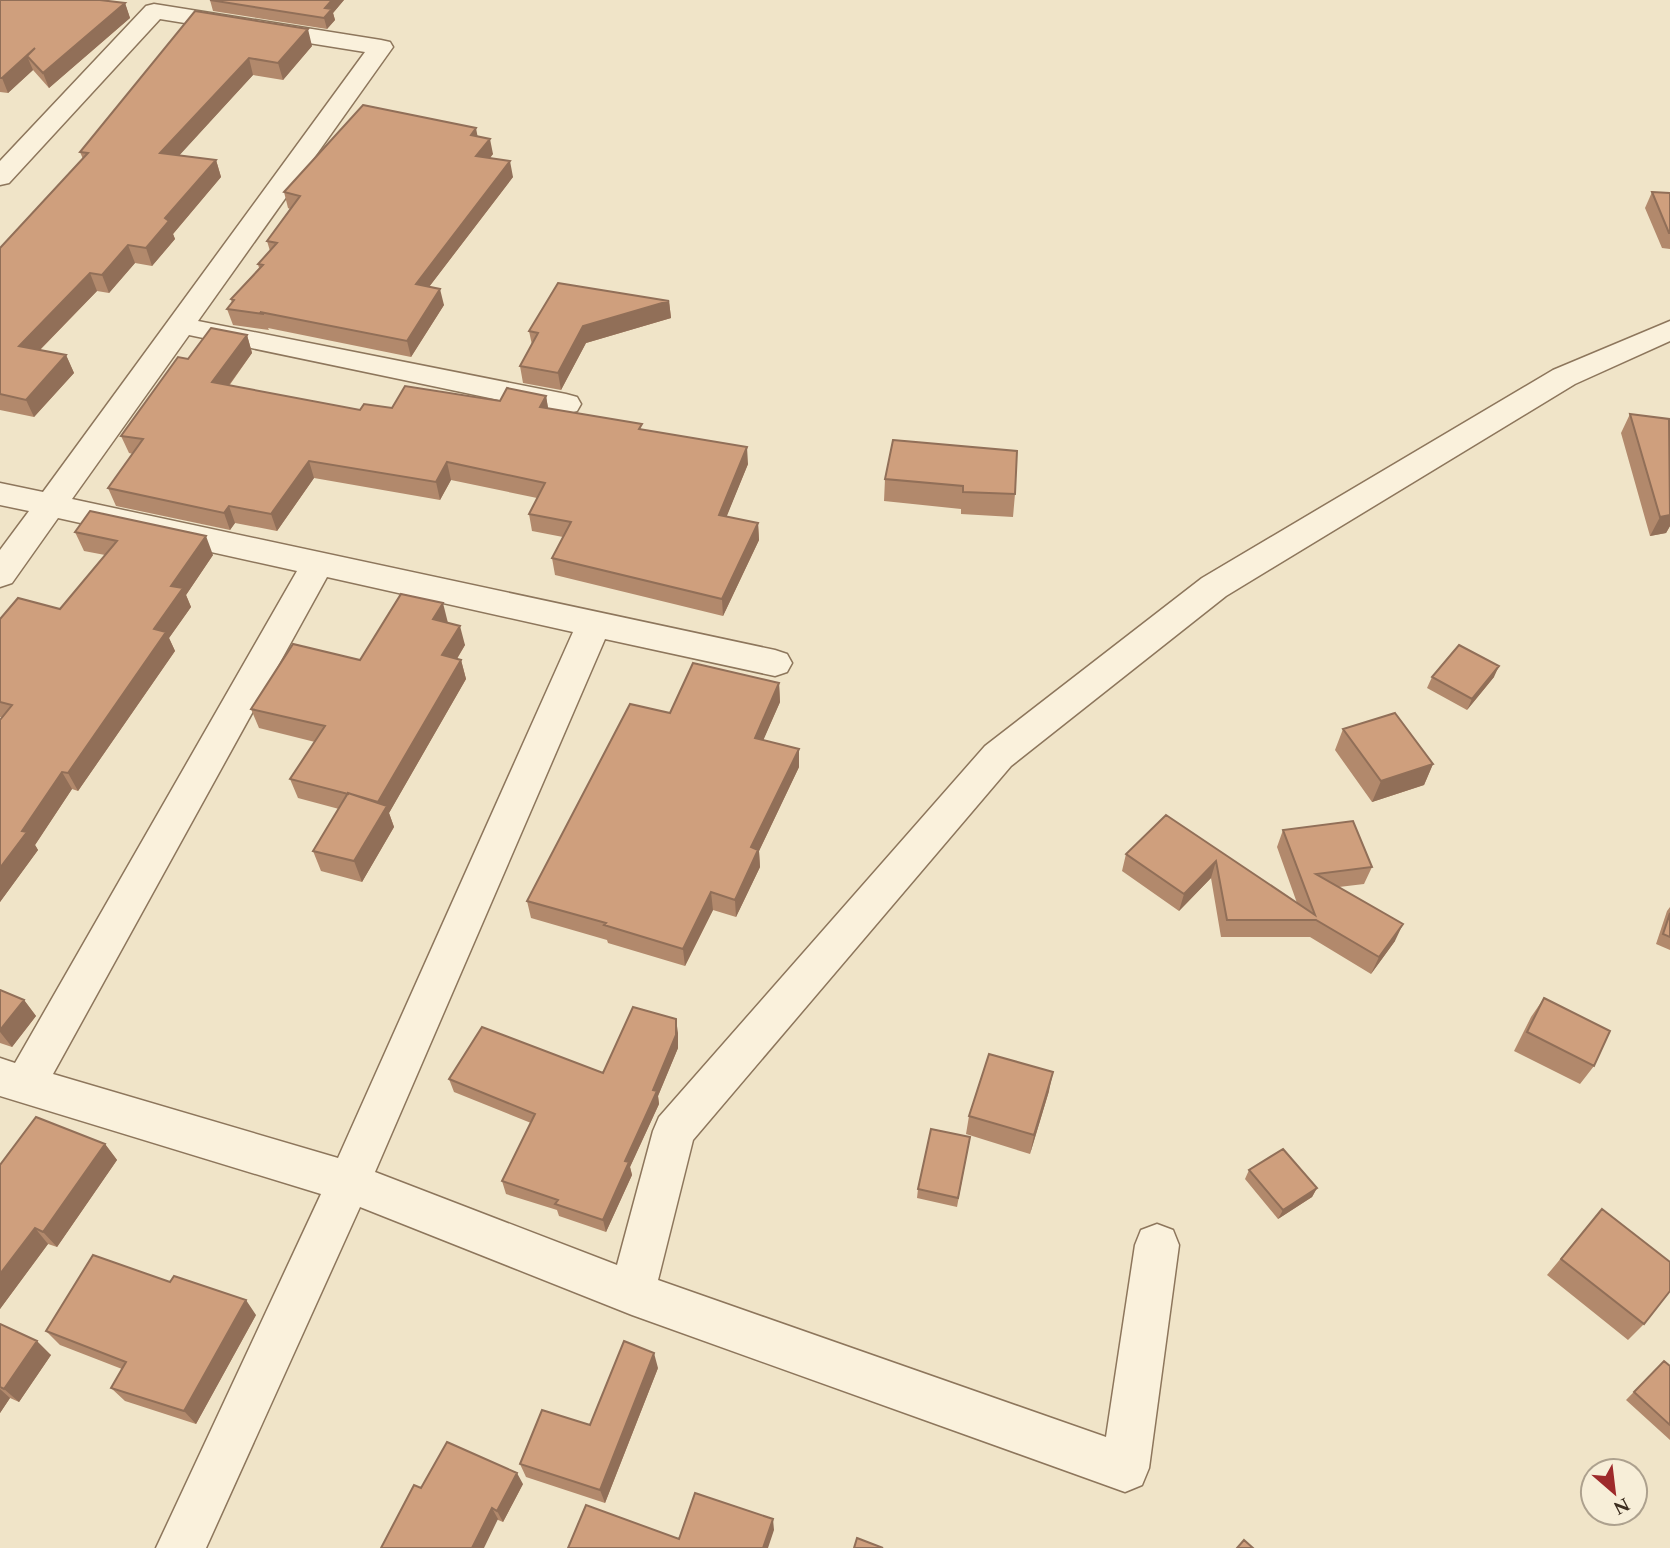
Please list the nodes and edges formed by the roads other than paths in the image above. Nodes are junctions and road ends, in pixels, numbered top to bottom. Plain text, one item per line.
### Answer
1 (152, 6) edge
2 (0, 177) edge
3 (179, 326) junction
4 (1670, 330) edge
5 (566, 404) dead end
6 (0, 494) edge
7 (50, 507) junction
8 (317, 565) junction
9 (0, 575) edge
10 (594, 624) junction
11 (775, 663) dead end
12 (12, 1081) edge
13 (349, 1182) junction
14 (1157, 1245) dead end
15 (632, 1293) junction
16 (181, 1548) edge

1 - 2 street
1 - 3 street
3 - 5 street
3 - 7 street
4 - 15 street
6 - 7 street
7 - 8 street
7 - 9 street
8 - 10 street
8 - 12 street
10 - 11 street
10 - 13 street
12 - 13 street
13 - 15 street
13 - 16 street
14 - 15 street

